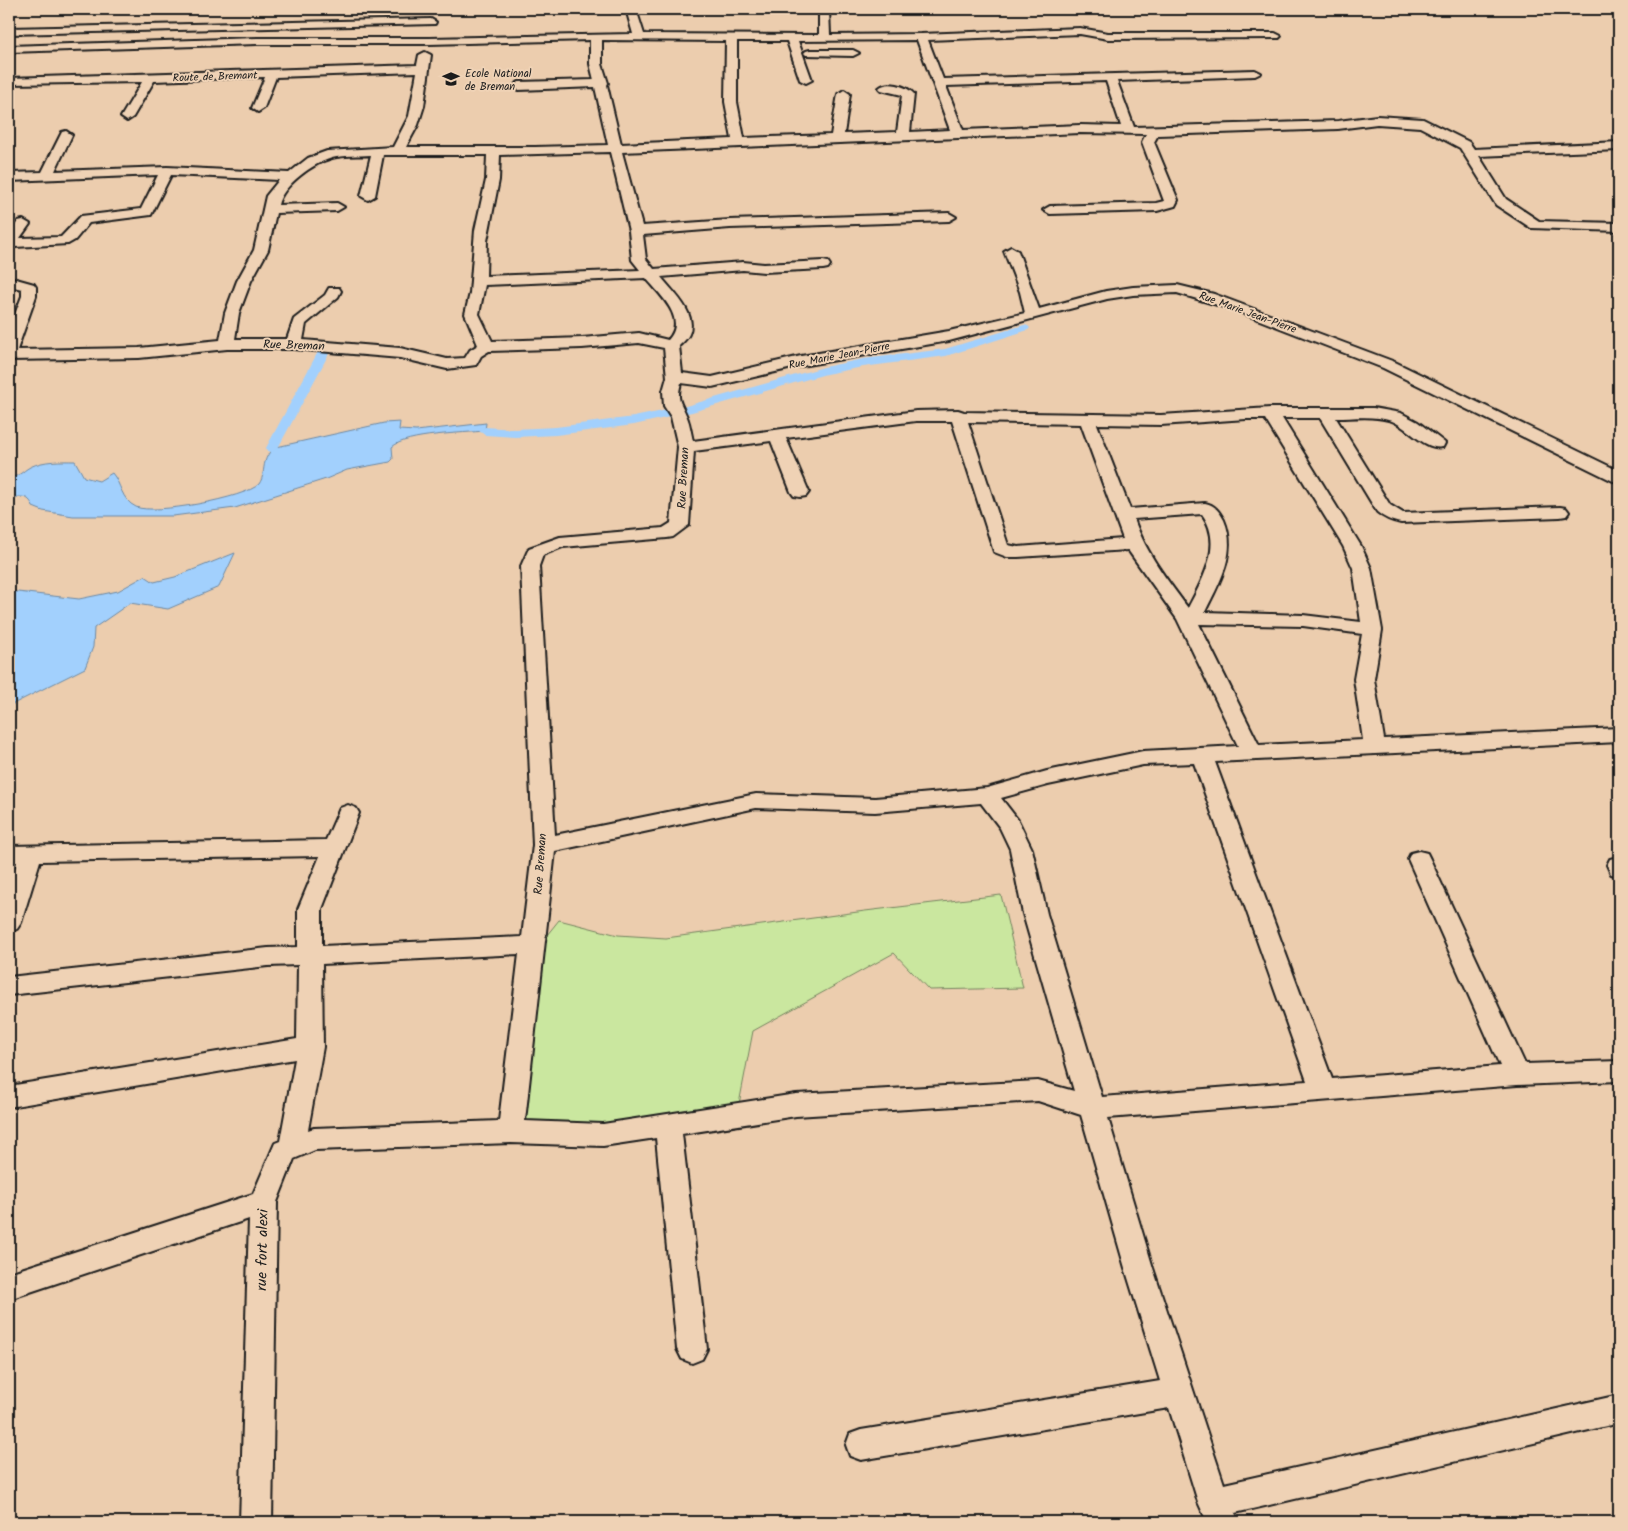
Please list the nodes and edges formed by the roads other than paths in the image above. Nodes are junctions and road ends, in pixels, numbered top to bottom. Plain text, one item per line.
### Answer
1 (631, 9) edge
2 (824, 9) edge
3 (9, 31) edge
4 (1275, 36) dead end
5 (596, 37) junction
6 (639, 37) junction
7 (921, 37) junction
8 (732, 38) junction
9 (791, 38) junction
10 (825, 38) junction
11 (429, 41) junction
12 (9, 49) edge
13 (795, 52) junction
14 (853, 53) dead end
15 (421, 68) junction
16 (1255, 72) dead end
17 (272, 73) junction
18 (1110, 77) junction
19 (150, 78) junction
20 (806, 80) dead end
21 (9, 81) edge
22 (602, 83) junction
23 (939, 83) junction
24 (520, 86) dead end
25 (885, 88) dead end
26 (844, 94) dead end
27 (258, 108) dead end
28 (127, 117) dead end
29 (1129, 131) junction
30 (1154, 131) junction
31 (958, 134) junction
32 (66, 135) dead end
33 (902, 136) junction
34 (837, 139) junction
35 (739, 142) junction
36 (1619, 146) edge
37 (615, 147) junction
38 (398, 150) junction
39 (493, 150) junction
40 (378, 151) junction
41 (1470, 152) junction
42 (167, 171) junction
43 (46, 176) junction
44 (9, 177) edge
45 (292, 177) junction
46 (368, 196) dead end
47 (337, 207) dead end
48 (269, 209) junction
49 (1050, 210) dead end
50 (949, 217) dead end
51 (23, 224) dead end
52 (1619, 226) edge
53 (636, 231) junction
54 (10, 244) edge
55 (1011, 250) dead end
56 (823, 265) dead end
57 (651, 274) junction
58 (9, 281) edge
59 (479, 281) junction
60 (334, 291) dead end
61 (1032, 315) junction
62 (227, 344) junction
63 (294, 344) junction
64 (671, 345) junction
65 (486, 346) junction
66 (9, 350) edge
67 (9, 355) edge
68 (676, 378) junction
69 (1325, 413) junction
70 (1270, 414) junction
71 (958, 415) junction
72 (1087, 418) junction
73 (777, 436) junction
74 (1436, 443) dead end
75 (686, 447) junction
76 (1619, 477) edge
77 (800, 492) dead end
78 (1560, 512) dead end
79 (1122, 515) junction
80 (1134, 544) junction
81 (1190, 618) junction
82 (1372, 630) junction
83 (1619, 735) edge
84 (1375, 748) junction
85 (1252, 753) junction
86 (1202, 756) junction
87 (987, 795) junction
88 (348, 812) dead end
89 (544, 845) junction
90 (334, 848) junction
91 (20, 855) edge
92 (1418, 859) dead end
93 (9, 923) edge
94 (532, 945) junction
95 (310, 955) junction
96 (9, 986) edge
97 (310, 1047) junction
98 (1619, 1071) edge
99 (1517, 1075) junction
100 (1323, 1090) junction
101 (9, 1096) edge
102 (1094, 1108) junction
103 (668, 1125) junction
104 (510, 1132) junction
105 (292, 1148) junction
106 (263, 1202) junction
107 (9, 1286) edge
108 (692, 1349) dead end
109 (1179, 1392) junction
110 (1619, 1409) edge
111 (861, 1445) dead end
112 (1219, 1512) edge
113 (256, 1522) edge

1 - 6 street
2 - 10 street
3 - 11 street
4 - 7 street
5 - 6 street
5 - 11 street
5 - 22 street
6 - 8 street
7 - 10 street
7 - 23 street
8 - 9 street
8 - 35 street
9 - 10 street
9 - 13 street
11 - 12 street
11 - 15 street
13 - 14 street
13 - 20 street
15 - 17 street, Route de Bremant
15 - 38 street
16 - 18 street
17 - 19 street, Route de Bremant
17 - 27 street
18 - 23 street
18 - 29 street
19 - 21 street, Route de Bremant
19 - 28 street
22 - 24 street
22 - 37 street
23 - 31 street
25 - 33 street
26 - 34 street
29 - 30 street
29 - 31 street
30 - 41 street
30 - 49 street
31 - 33 street
32 - 43 street
33 - 34 street
34 - 35 street
35 - 37 street
36 - 41 street
37 - 39 street
37 - 53 street
38 - 39 street
38 - 40 street
39 - 59 street
40 - 45 street
40 - 46 street
41 - 52 street
42 - 43 street
42 - 45 street
42 - 54 street
43 - 44 street
45 - 48 street
47 - 48 street
48 - 62 street
50 - 53 street
51 - 54 street
53 - 57 street
55 - 61 street
56 - 57 street
57 - 59 street
57 - 64 street
58 - 66 street
59 - 65 street
60 - 63 street
61 - 68 street, Rue Marie Jean-Pierre
61 - 76 street, Rue Marie Jean-Pierre
62 - 63 street, Rue Breman
62 - 67 street, Rue Breman
63 - 65 street, Rue Breman
64 - 65 street
64 - 68 street, Rue Breman
68 - 75 street, Rue Breman
69 - 70 street
69 - 74 street
69 - 78 street
70 - 72 street
70 - 82 street
71 - 72 street
71 - 73 street
71 - 80 street
72 - 79 street
73 - 75 street
73 - 77 street
75 - 89 street, Rue Breman
79 - 80 street
79 - 81 street
80 - 81 street
81 - 82 street
81 - 85 street
82 - 84 street
83 - 84 street
84 - 85 street
85 - 86 street
86 - 87 street
86 - 100 street
87 - 89 street
87 - 102 street
88 - 90 street
89 - 94 street, Rue Breman
90 - 91 street
90 - 95 street
91 - 93 street
92 - 99 street
94 - 95 street
94 - 104 street, Rue Breman
95 - 96 street
95 - 97 street
97 - 101 street
97 - 105 street
98 - 99 street
99 - 100 street
100 - 102 street
102 - 103 street
102 - 109 street
103 - 104 street
103 - 108 street
104 - 105 street
105 - 106 street, rue fort alexi
106 - 107 street
106 - 113 street, rue fort alexi
109 - 111 street
109 - 112 street
110 - 112 street

